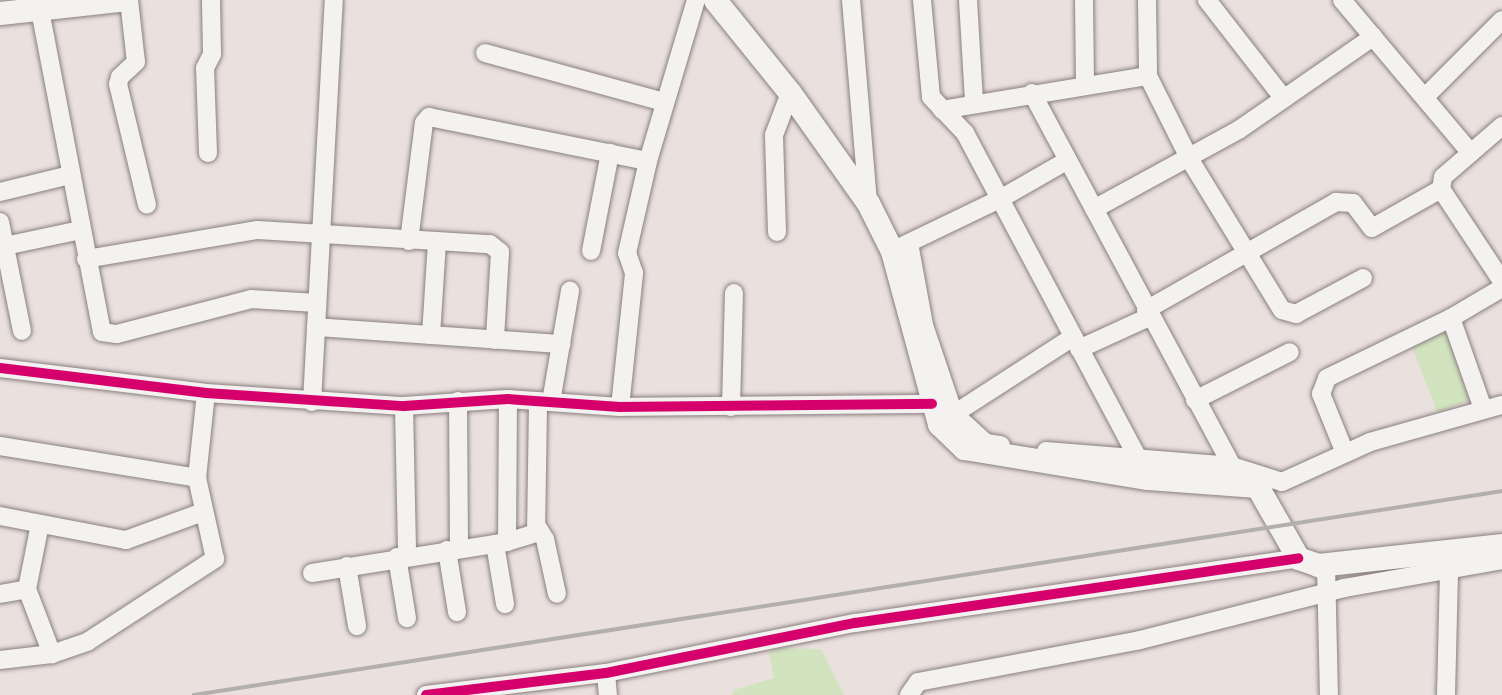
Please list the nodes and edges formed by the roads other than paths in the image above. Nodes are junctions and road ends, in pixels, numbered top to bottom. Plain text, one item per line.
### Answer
1 (120, 0) edge
2 (129, 0) edge
3 (211, 0) edge
4 (334, 0) edge
5 (696, 0) edge
6 (715, 0) edge
7 (851, 0) edge
8 (922, 0) edge
9 (968, 0) edge
10 (1084, 0) edge
11 (1147, 0) edge
12 (1207, 0) edge
13 (1342, 0) edge
14 (39, 4) edge
15 (0, 13) edge
16 (1502, 19) edge
17 (1373, 37) junction
18 (485, 53) dead end
19 (1148, 76) junction
20 (1085, 85) junction
21 (790, 93) junction
22 (1032, 93) junction
23 (1426, 96) junction
24 (1284, 100) junction
25 (974, 101) junction
26 (664, 103) junction
27 (942, 110) junction
28 (1502, 127) edge
29 (208, 153) dead end
30 (610, 153) junction
31 (1471, 153) junction
32 (648, 160) junction
33 (1068, 160) junction
34 (1190, 160) junction
35 (70, 175) junction
36 (1441, 189) junction
37 (0, 192) edge
38 (1000, 199) junction
39 (868, 203) junction
40 (147, 205) dead end
41 (1094, 209) junction
42 (0, 222) edge
43 (81, 230) junction
44 (777, 232) dead end
45 (322, 236) junction
46 (409, 242) junction
47 (437, 242) junction
48 (2, 247) edge
49 (900, 247) junction
50 (592, 251) dead end
51 (1248, 251) junction
52 (86, 259) junction
53 (1363, 278) dead end
54 (1502, 281) edge
55 (1502, 288) edge
56 (570, 291) dead end
57 (734, 293) dead end
58 (317, 303) junction
59 (1148, 313) junction
60 (1451, 318) junction
61 (316, 327) junction
62 (22, 331) dead end
63 (431, 335) junction
64 (495, 340) junction
65 (1076, 343) junction
66 (561, 344) junction
67 (1290, 352) dead end
68 (0, 368) edge
69 (206, 393) junction
70 (508, 400) junction
71 (1195, 400) junction
72 (458, 401) junction
73 (312, 402) junction
74 (545, 402) junction
75 (932, 404) junction
76 (1502, 405) edge
77 (404, 406) junction
78 (620, 407) junction
79 (731, 407) junction
80 (1483, 409) junction
81 (954, 414) junction
82 (0, 446) edge
83 (1345, 453) junction
84 (1140, 461) junction
85 (1232, 466) junction
86 (197, 478) junction
87 (203, 512) junction
88 (0, 516) edge
89 (40, 524) junction
90 (538, 528) junction
91 (501, 543) junction
92 (1502, 545) edge
93 (453, 549) junction
94 (402, 556) junction
95 (1298, 558) junction
96 (1502, 560) edge
97 (347, 566) junction
98 (1325, 566) junction
99 (1449, 570) junction
100 (312, 573) dead end
101 (27, 589) junction
102 (1328, 592) junction
103 (0, 594) edge
104 (557, 594) dead end
105 (505, 604) dead end
106 (457, 612) dead end
107 (407, 618) dead end
108 (357, 626) dead end
109 (52, 654) junction
110 (0, 660) edge
111 (606, 673) junction
112 (547, 688) edge
113 (492, 691) edge
114 (426, 695) edge
115 (608, 695) edge
116 (909, 695) edge
117 (1329, 695) edge
118 (1446, 695) edge

1 - 14 main road
2 - 40 street
3 - 29 street
4 - 45 street
5 - 26 street
6 - 21 main road
7 - 39 street
8 - 27 street
9 - 25 street
10 - 20 street
11 - 19 street
12 - 24 street
13 - 17 street
14 - 15 main road
14 - 35 street
16 - 23 street
17 - 23 street
17 - 24 street
18 - 26 street
19 - 20 street
19 - 34 street
20 - 22 street
21 - 39 main road
21 - 44 street
22 - 25 street
22 - 33 street
23 - 31 street
24 - 34 street
25 - 27 street
26 - 32 street
27 - 38 street
28 - 31 street
30 - 32 street
30 - 46 street
30 - 50 street
31 - 36 street
32 - 78 street
33 - 38 street
33 - 41 street
34 - 41 street
34 - 51 street
35 - 37 street
35 - 43 street
36 - 51 street
36 - 54 street
38 - 49 street
38 - 65 street
39 - 49 main road
41 - 59 street
42 - 48 street
43 - 48 street
43 - 52 street
45 - 46 street
45 - 52 street
45 - 58 street
46 - 47 street
47 - 63 street
47 - 64 street
48 - 62 street
49 - 75 main road
49 - 81 street
51 - 53 street
51 - 59 street
52 - 58 street
55 - 60 street
56 - 66 street
57 - 79 street
58 - 61 street
59 - 65 street
59 - 71 street
60 - 80 street
60 - 83 street
61 - 63 street
61 - 73 street
63 - 64 street
64 - 66 street
65 - 81 street
65 - 84 street
66 - 74 street
67 - 71 street
68 - 69 street
69 - 73 street
69 - 86 street
70 - 72 street
70 - 74 street
70 - 91 street
71 - 85 street
72 - 77 street
72 - 93 street
73 - 77 street
74 - 78 street
74 - 90 street
75 - 79 street
75 - 95 main road
76 - 80 street
77 - 94 street
78 - 79 street
80 - 83 street
81 - 84 street
82 - 86 street
83 - 85 street
84 - 85 street
86 - 87 street
87 - 89 street
87 - 109 street
88 - 89 street
89 - 101 street
90 - 91 street
90 - 104 street
91 - 93 street
91 - 105 street
92 - 98 main road
93 - 94 street
93 - 106 street
94 - 97 street
94 - 107 street
95 - 98 main road
95 - 111 street
96 - 99 street
97 - 100 street
97 - 108 street
98 - 102 street
99 - 102 street
99 - 118 street
101 - 103 street
101 - 109 street
102 - 116 street
102 - 117 street
109 - 110 street
111 - 112 street
111 - 115 street
112 - 113 street
113 - 114 street

